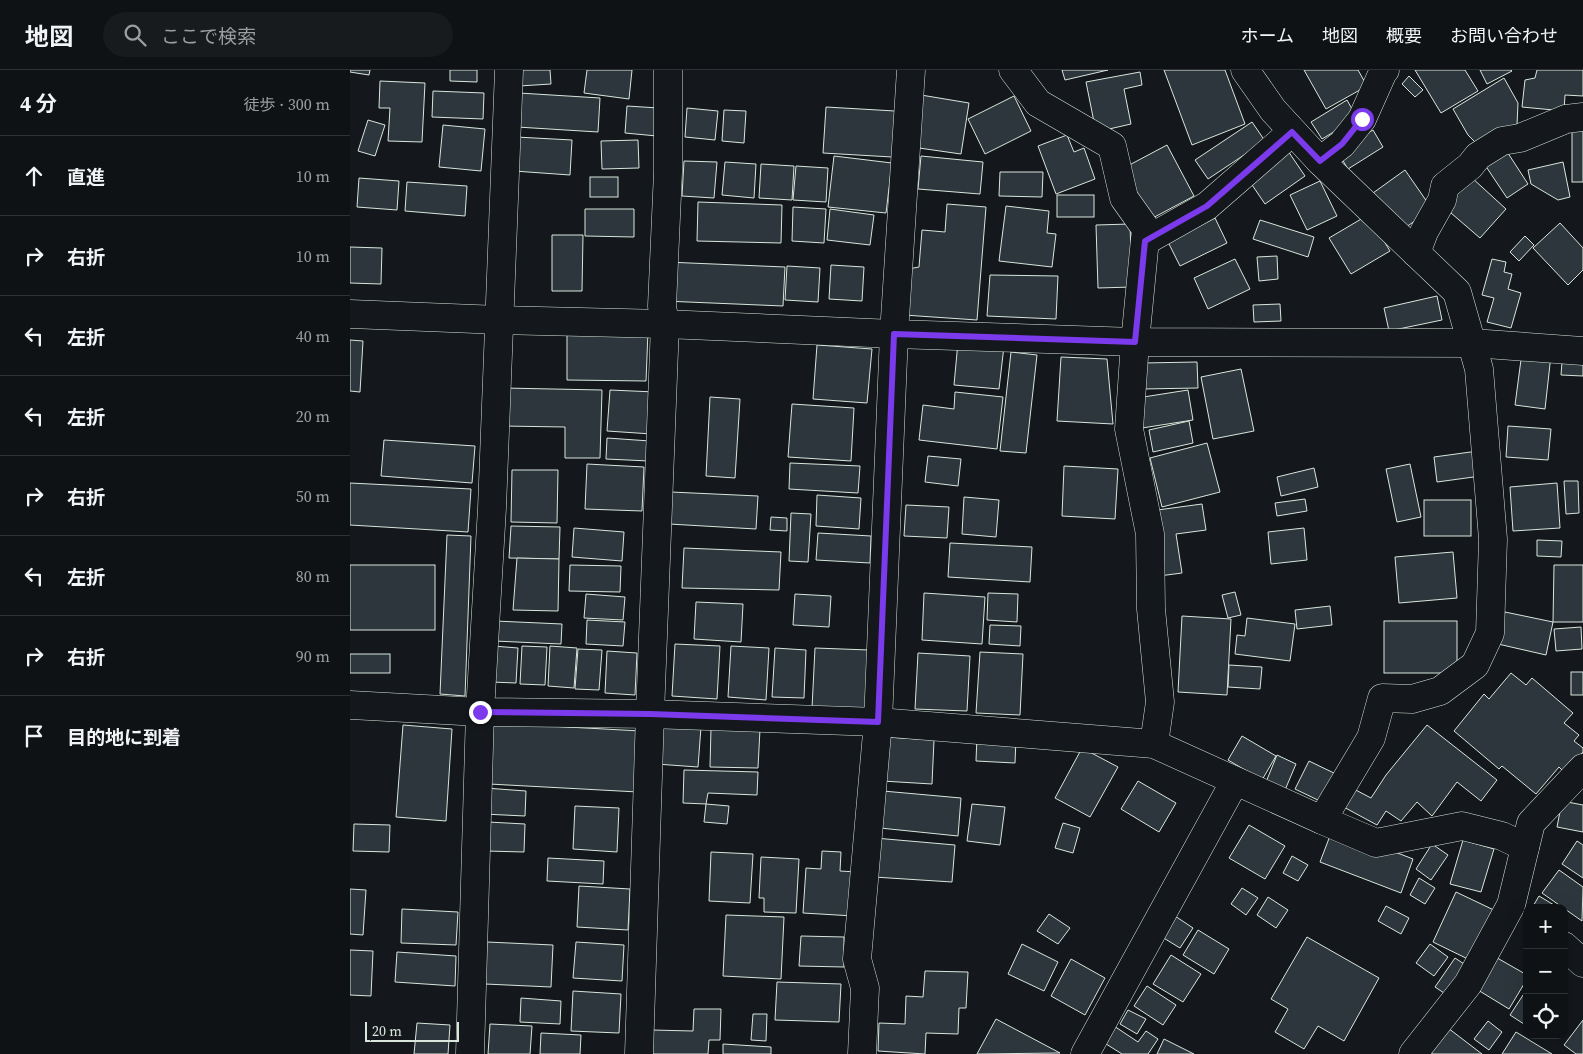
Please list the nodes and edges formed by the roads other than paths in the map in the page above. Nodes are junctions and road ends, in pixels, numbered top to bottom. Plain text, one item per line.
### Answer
1 (509, 70) edge
2 (668, 70) edge
3 (910, 70) edge
4 (1013, 70) edge
5 (1245, 70) edge
6 (1383, 70) edge
7 (1583, 117) edge
8 (1292, 132) junction
9 (1320, 161) junction
10 (1145, 241) junction
11 (1416, 253) junction
12 (350, 314) edge
13 (500, 320) junction
14 (665, 324) junction
15 (894, 334) junction
16 (1135, 342) junction
17 (1472, 343) junction
18 (1583, 351) edge
19 (350, 705) edge
20 (480, 712) junction
21 (650, 714) junction
22 (878, 722) junction
23 (1154, 744) junction
24 (1583, 768) edge
25 (1235, 781) junction
26 (1322, 820) junction
27 (1525, 847) junction
28 (1519, 911) edge
29 (1567, 949) edge
30 (1583, 963) edge
31 (470, 1054) edge
32 (639, 1054) edge
33 (862, 1054) edge
34 (1085, 1054) edge
35 (1413, 1054) edge

1 - 13 street
2 - 14 street
3 - 15 street
4 - 10 street
5 - 8 street
6 - 9 street
7 - 11 street
8 - 9 street
8 - 10 street
9 - 11 street
10 - 16 street
11 - 17 street
12 - 13 street
13 - 14 street
13 - 20 street
14 - 15 street
14 - 21 street
15 - 16 street
15 - 22 street
16 - 17 street
16 - 23 street
17 - 18 street
17 - 26 street
19 - 20 street
20 - 21 street
20 - 31 street
21 - 22 street
21 - 32 street
22 - 23 street
22 - 33 street
23 - 25 street
24 - 27 street
25 - 26 street
25 - 34 street
26 - 27 street
27 - 28 street
28 - 35 street
29 - 30 street

